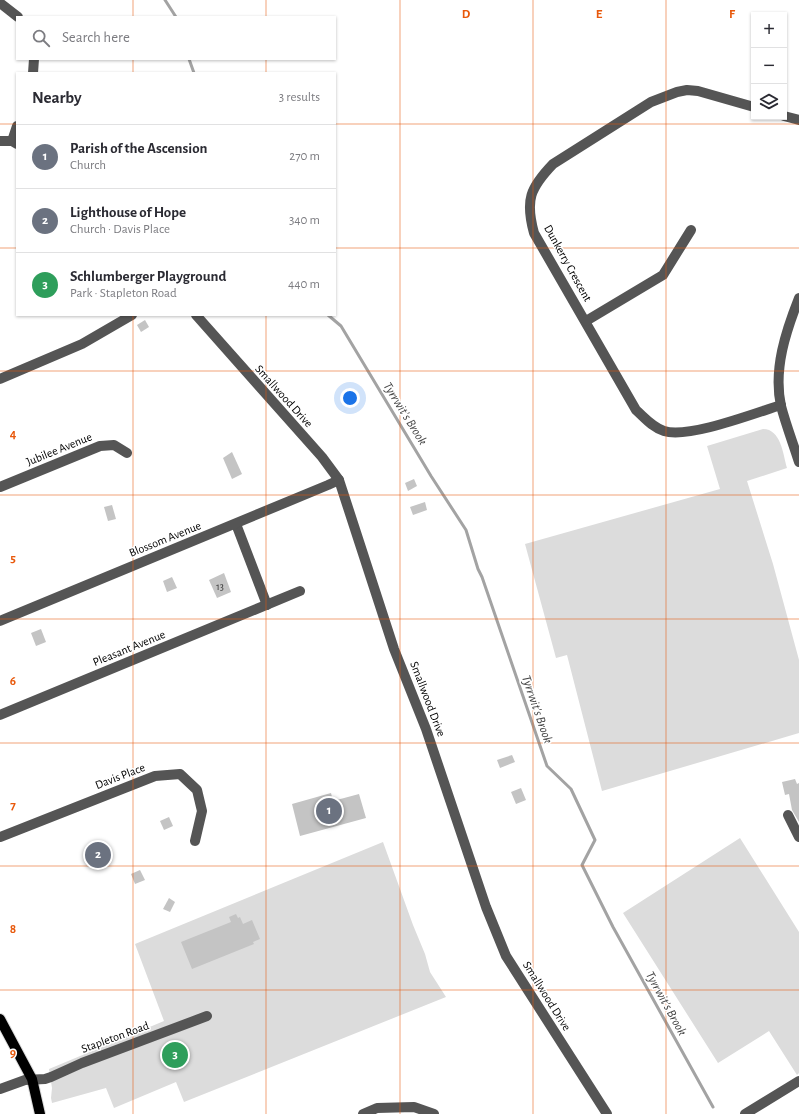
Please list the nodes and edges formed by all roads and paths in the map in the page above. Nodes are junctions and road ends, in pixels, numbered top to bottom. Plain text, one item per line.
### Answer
1 (0, 3) edge
2 (17, 16) edge
3 (34, 60) edge
4 (33, 72) edge
5 (751, 106) edge
6 (787, 117) edge
7 (799, 120) edge
8 (16, 132) edge
9 (0, 141) edge
10 (14, 143) edge
11 (691, 230) dead end
12 (799, 298) edge
13 (130, 316) edge
14 (197, 316) edge
15 (586, 321) junction
16 (0, 377) edge
17 (781, 405) junction
18 (127, 453) dead end
19 (799, 462) edge
20 (339, 480) junction
21 (0, 487) edge
22 (236, 524) junction
23 (300, 591) dead end
24 (267, 605) junction
25 (0, 621) edge
26 (0, 715) edge
27 (788, 815) dead end
28 (0, 836) edge
29 (799, 837) edge
30 (195, 841) dead end
31 (207, 1016) dead end
32 (0, 1019) edge
33 (32, 1079) junction
34 (799, 1081) edge
35 (0, 1089) edge
36 (40, 1114) edge
37 (363, 1114) edge
38 (434, 1114) edge
39 (607, 1114) edge
40 (745, 1114) edge

1 - 2 street
3 - 4 street
5 - 15 street, Dunkerry Crescent
6 - 7 street
8 - 10 street
9 - 10 street
11 - 15 street
12 - 17 street
13 - 16 street
14 - 20 street, Smallwood Drive
15 - 17 street, Dunkerry Crescent
17 - 19 street
18 - 21 street, Jubilee Avenue
20 - 22 street, Blossom Avenue
20 - 39 street, Smallwood Drive
22 - 24 street
22 - 25 street, Blossom Avenue
23 - 24 street, Pleasant Avenue
24 - 26 street, Pleasant Avenue
27 - 29 street
28 - 30 street, Davis Place
31 - 33 street, Stapleton Road
32 - 33 main road
33 - 35 street, Stapleton Road
33 - 36 main road
34 - 40 street
37 - 38 street

